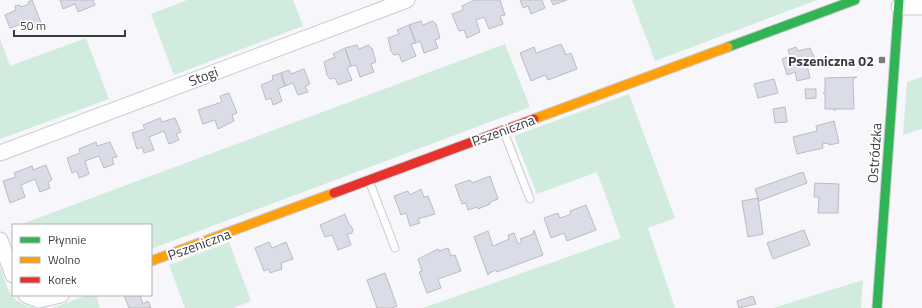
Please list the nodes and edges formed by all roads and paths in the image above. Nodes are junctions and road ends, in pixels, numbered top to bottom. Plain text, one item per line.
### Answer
1 (407, 0) edge
2 (855, 0) edge
3 (899, 3) edge
4 (922, 7) edge
5 (504, 130) junction
6 (0, 153) edge
7 (369, 180) junction
8 (530, 199) dead end
9 (0, 240) edge
10 (395, 248) dead end
11 (152, 261) edge
12 (12, 272) edge
13 (29, 296) edge
14 (56, 296) edge
15 (877, 308) edge

1 - 6 street, Stogi
2 - 5 street, Pszeniczna
3 - 4 street
3 - 15 street, Ostródzka
5 - 7 street, Pszeniczna
5 - 8 lane
7 - 10 lane
7 - 11 street, Pszeniczna
9 - 12 street
13 - 14 street

